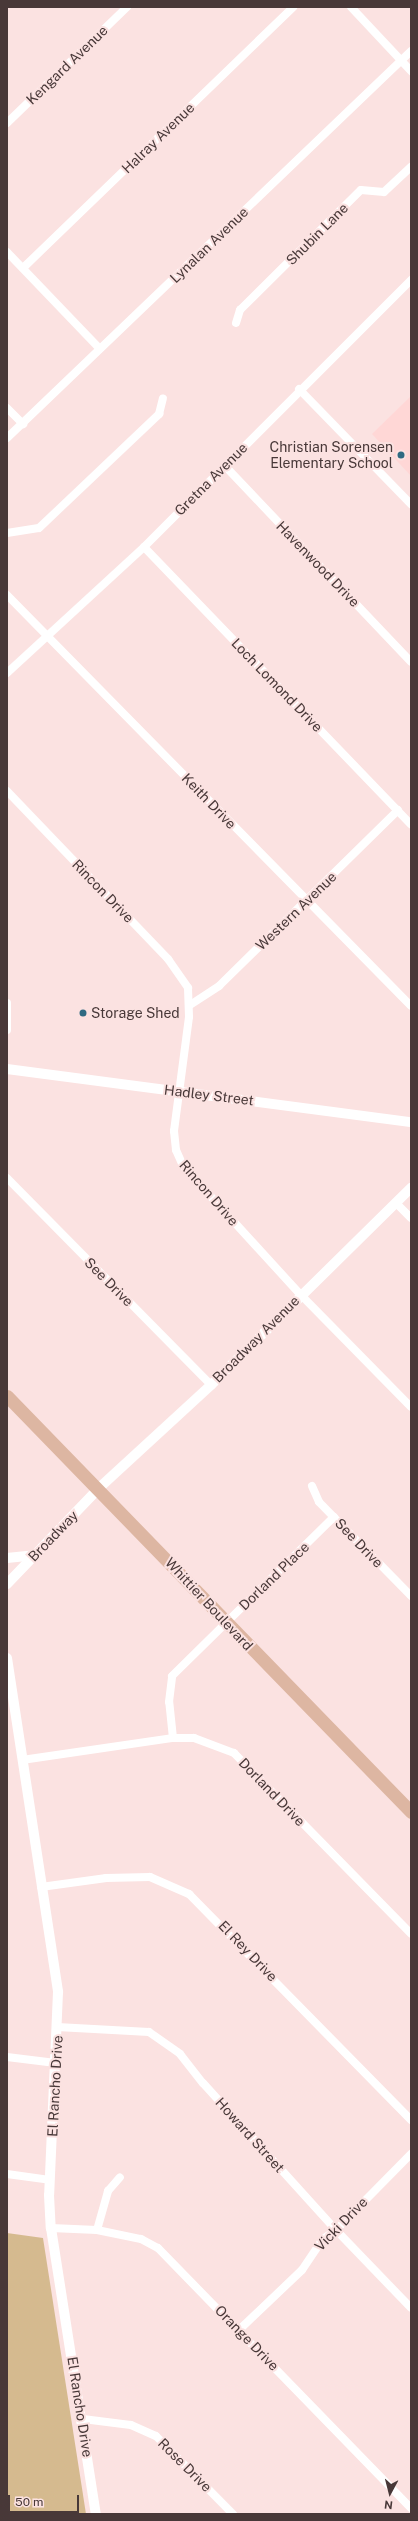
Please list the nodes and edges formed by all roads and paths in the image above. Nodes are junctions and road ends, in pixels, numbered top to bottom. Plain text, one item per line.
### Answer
1 (127, 7) edge
2 (293, 7) edge
3 (351, 7) edge
4 (411, 51) edge
5 (401, 60) junction
6 (411, 71) edge
7 (7, 123) edge
8 (411, 167) edge
9 (7, 252) edge
10 (23, 268) junction
11 (411, 280) edge
12 (236, 324) dead end
13 (100, 349) junction
14 (299, 389) junction
15 (163, 398) dead end
16 (7, 408) edge
17 (23, 424) junction
18 (7, 438) edge
19 (225, 466) junction
20 (411, 504) edge
21 (7, 533) edge
22 (144, 547) junction
23 (7, 595) edge
24 (47, 635) junction
25 (411, 662) edge
26 (7, 673) edge
27 (7, 791) edge
28 (398, 810) junction
29 (411, 824) edge
30 (307, 901) junction
31 (7, 1003) edge
32 (190, 1006) junction
33 (411, 1006) edge
34 (7, 1030) edge
35 (7, 1069) edge
36 (180, 1091) junction
37 (411, 1122) edge
38 (7, 1178) edge
39 (411, 1188) edge
40 (396, 1203) junction
41 (411, 1218) edge
42 (300, 1294) junction
43 (210, 1385) junction
44 (7, 1396) edge
45 (411, 1407) edge
46 (312, 1486) dead end
47 (99, 1488) junction
48 (334, 1518) junction
49 (34, 1555) junction
50 (7, 1558) edge
51 (7, 1584) edge
52 (411, 1596) edge
53 (226, 1622) junction
54 (7, 1658) edge
55 (8, 1670) edge
56 (173, 1738) junction
57 (22, 1760) junction
58 (411, 1812) edge
59 (41, 1887) junction
60 (411, 1934) edge
61 (58, 2027) junction
62 (7, 2057) edge
63 (56, 2063) junction
64 (411, 2120) edge
65 (411, 2154) edge
66 (7, 2174) edge
67 (120, 2177) dead end
68 (50, 2180) junction
69 (51, 2228) junction
70 (97, 2230) junction
71 (336, 2230) junction
72 (411, 2308) edge
73 (239, 2330) junction
74 (83, 2420) junction
75 (411, 2508) edge
76 (96, 2514) edge
77 (233, 2514) edge

1 - 7 street, Kengard Avenue
2 - 10 street, Halray Avenue
3 - 5 street
4 - 5 street, Lynalan Avenue
5 - 6 street
5 - 13 street, Lynalan Avenue
8 - 12 street, Shubin Lane
9 - 10 street
10 - 13 street
11 - 14 street, Gretna Avenue
13 - 17 street, Lynalan Avenue
14 - 19 street, Gretna Avenue
14 - 20 street
15 - 21 street
16 - 17 street
17 - 18 street, Lynalan Avenue
19 - 22 street, Gretna Avenue
19 - 25 street, Havenwood Drive
22 - 24 street, Gretna Avenue
22 - 28 street, Loch Lomond Drive
23 - 24 street, Keith Drive
24 - 26 street, Gretna Avenue
24 - 30 street, Keith Drive
27 - 32 street, Rincon Drive
28 - 29 street, Loch Lomond Drive
28 - 30 street, Western Avenue
30 - 32 street, Western Avenue
30 - 33 street, Keith Drive
31 - 34 street
32 - 36 street, Rincon Drive
35 - 36 street, Hadley Street
36 - 37 street, Hadley Street
36 - 42 street, Rincon Drive
38 - 43 street, See Drive
39 - 40 street, Broadway Avenue
40 - 41 street
40 - 42 street, Broadway Avenue
42 - 43 street, Broadway Avenue
42 - 45 street, Rincon Drive
43 - 47 street, Broadway Avenue
44 - 47 main road, Whittier Boulevard
46 - 48 street, See Drive
47 - 49 street, Broadway
47 - 53 main road, Whittier Boulevard
48 - 52 street, See Drive
48 - 53 street, Dorland Place
49 - 50 street
49 - 51 street, Broadway
53 - 56 street, Dorland Place
53 - 58 main road, Whittier Boulevard
54 - 55 street, El Rancho Drive
55 - 57 street, El Rancho Drive
56 - 57 street, Dorland Drive
56 - 60 street, Dorland Drive
57 - 59 street, El Rancho Drive
59 - 61 street, El Rancho Drive
59 - 64 street, El Rey Drive
61 - 63 street, El Rancho Drive
61 - 71 street, Howard Street
62 - 63 street
63 - 68 street, El Rancho Drive
65 - 71 street, Vicki Drive
66 - 68 street
67 - 70 street
68 - 69 street, El Rancho Drive
69 - 70 street, Orange Drive
69 - 74 street, El Rancho Drive
70 - 73 street, Orange Drive
71 - 72 street, Howard Street
71 - 73 street, Vicki Drive
73 - 75 street, Orange Drive
74 - 76 street, El Rancho Drive
74 - 77 street, Rose Drive

